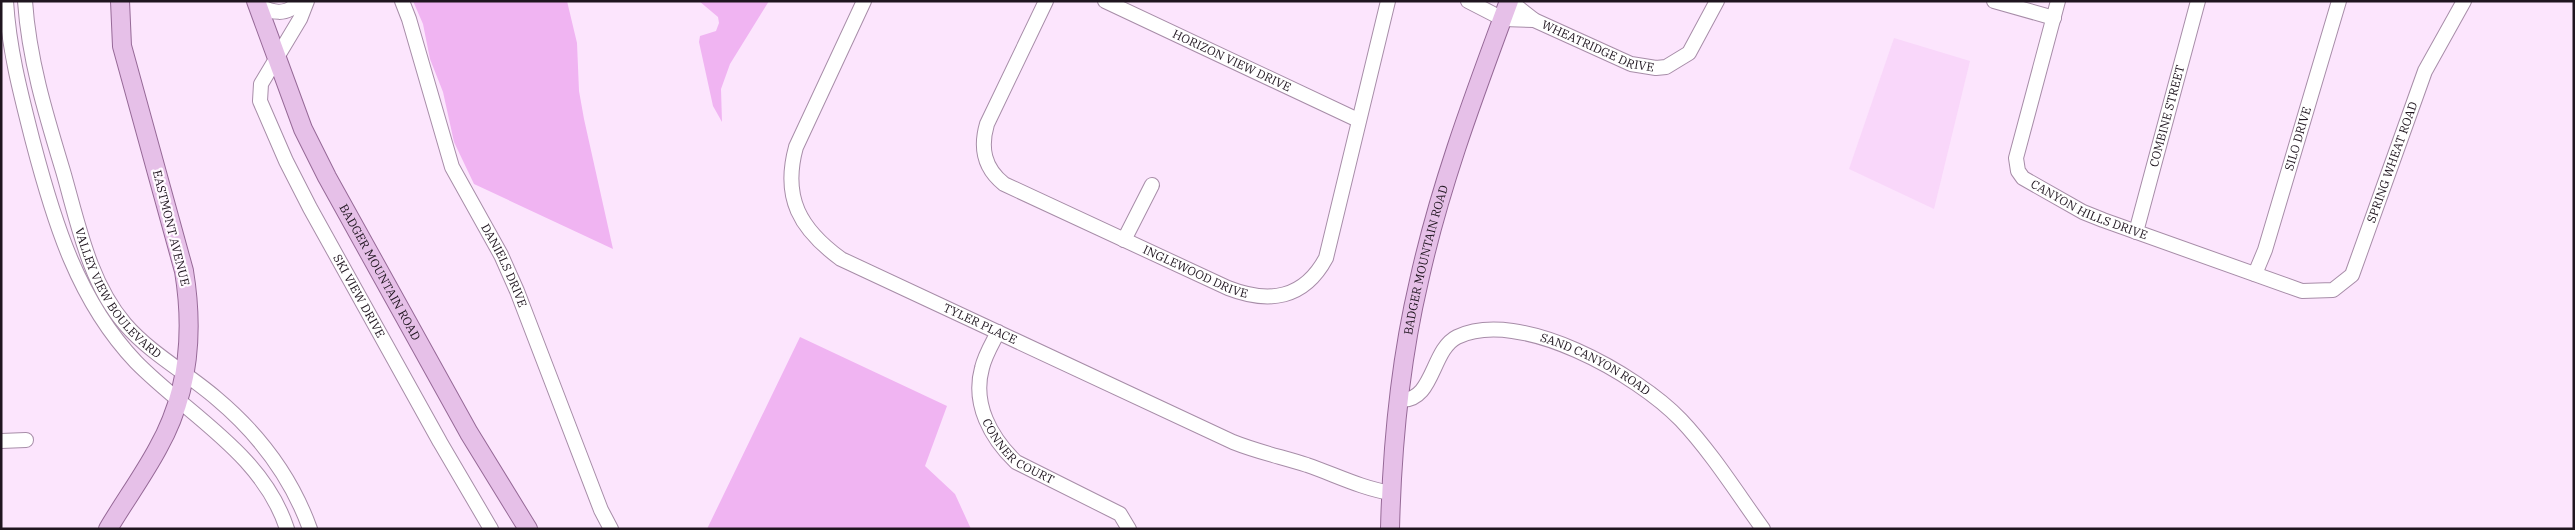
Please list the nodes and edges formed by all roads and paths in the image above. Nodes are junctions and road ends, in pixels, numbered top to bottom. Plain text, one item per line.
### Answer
1 (6, 1) edge
2 (26, 1) edge
3 (120, 1) edge
4 (299, 1) edge
5 (306, 1) edge
6 (402, 1) edge
7 (864, 1) edge
8 (1046, 1) edge
9 (1105, 1) edge
10 (1388, 1) edge
11 (1468, 1) edge
12 (1510, 1) edge
13 (1717, 1) edge
14 (1994, 1) edge
15 (2058, 1) edge
16 (2198, 1) edge
17 (2339, 1) edge
18 (2464, 1) edge
19 (256, 3) edge
20 (1503, 18) junction
21 (2054, 18) junction
22 (1534, 20) junction
23 (276, 56) junction
24 (1358, 120) junction
25 (1152, 185) dead end
26 (2136, 232) junction
27 (1124, 240) junction
28 (2255, 274) junction
29 (2302, 291) joint
30 (998, 332) junction
31 (184, 376) junction
32 (1400, 400) junction
33 (178, 401) junction
34 (1, 440) edge
35 (26, 440) dead end
36 (1391, 493) junction
37 (108, 529) edge
38 (287, 529) edge
39 (310, 529) edge
40 (491, 529) edge
41 (528, 529) edge
42 (611, 529) edge
43 (1129, 529) edge
44 (1390, 529) edge
45 (1763, 529) edge

1 - 33 street, VALLEY VIEW BOULEVARD
2 - 31 street, VALLEY VIEW BOULEVARD
3 - 31 main road, EASTMONT AVENUE
4 - 19 street, BADGER MOUNTAIN ROAD
5 - 23 street
6 - 42 street, DANIELS DRIVE
7 - 30 street, TYLER PLACE
8 - 27 street, INGLEWOOD DRIVE
9 - 24 street, HORIZON VIEW DRIVE
10 - 24 street, INGLEWOOD DRIVE
11 - 20 street
12 - 20 main road, BADGER MOUNTAIN ROAD
12 - 22 street, WHEATRIDGE DRIVE
13 - 22 street, WHEATRIDGE DRIVE
14 - 21 street
15 - 21 street, CANYON HILLS DRIVE
16 - 26 street, COMBINE STREET
17 - 28 street, SILO DRIVE
18 - 29 street, SPRING WHEAT ROAD
19 - 23 main road, BADGER MOUNTAIN ROAD
20 - 22 street, WHEATRIDGE DRIVE
20 - 32 main road, BADGER MOUNTAIN ROAD
21 - 26 street, CANYON HILLS DRIVE
23 - 40 street, SKI VIEW DRIVE
23 - 41 main road, BADGER MOUNTAIN ROAD
24 - 27 street, INGLEWOOD DRIVE
25 - 27 street
26 - 28 street, CANYON HILLS DRIVE
28 - 29 street, CANYON HILLS DRIVE
30 - 36 street, TYLER PLACE
30 - 43 street, CONNER COURT
31 - 33 main road, EASTMONT AVENUE
31 - 39 street, VALLEY VIEW BOULEVARD
32 - 36 main road, BADGER MOUNTAIN ROAD
32 - 45 street, SAND CANYON ROAD
33 - 37 main road, EASTMONT AVENUE
33 - 38 street, VALLEY VIEW BOULEVARD
34 - 35 street
36 - 44 main road, BADGER MOUNTAIN ROAD

